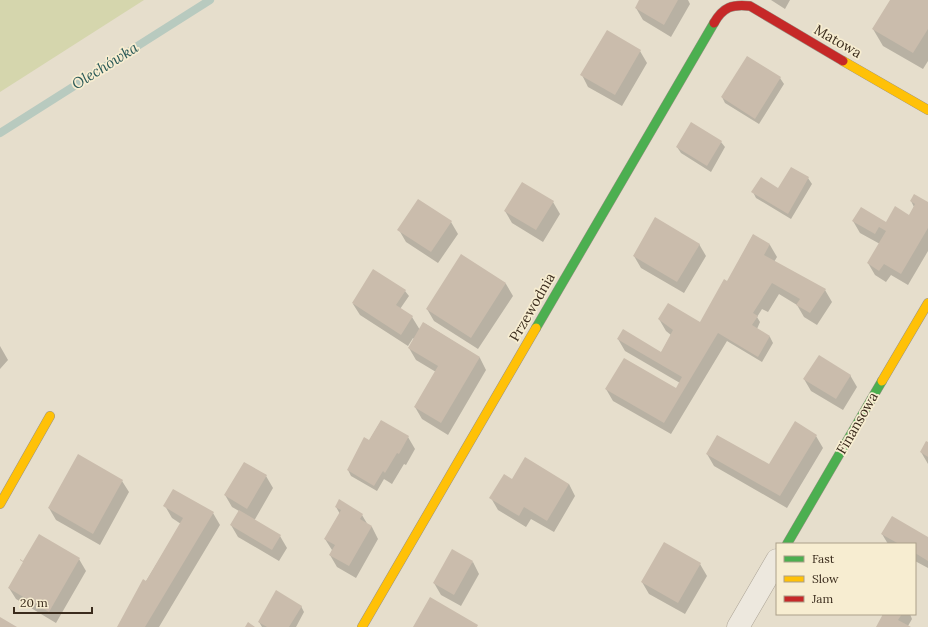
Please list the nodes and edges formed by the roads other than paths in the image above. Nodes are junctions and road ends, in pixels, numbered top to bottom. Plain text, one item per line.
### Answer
1 (732, 6) joint
2 (928, 110) edge
3 (928, 303) edge
4 (50, 416) dead end
5 (0, 504) edge
6 (788, 543) edge
7 (776, 562) edge
8 (362, 627) edge
9 (738, 627) edge

1 - 2 street, Matowa
1 - 8 street, Przewodnia
3 - 6 street, Finansowa
4 - 5 street
7 - 9 street

